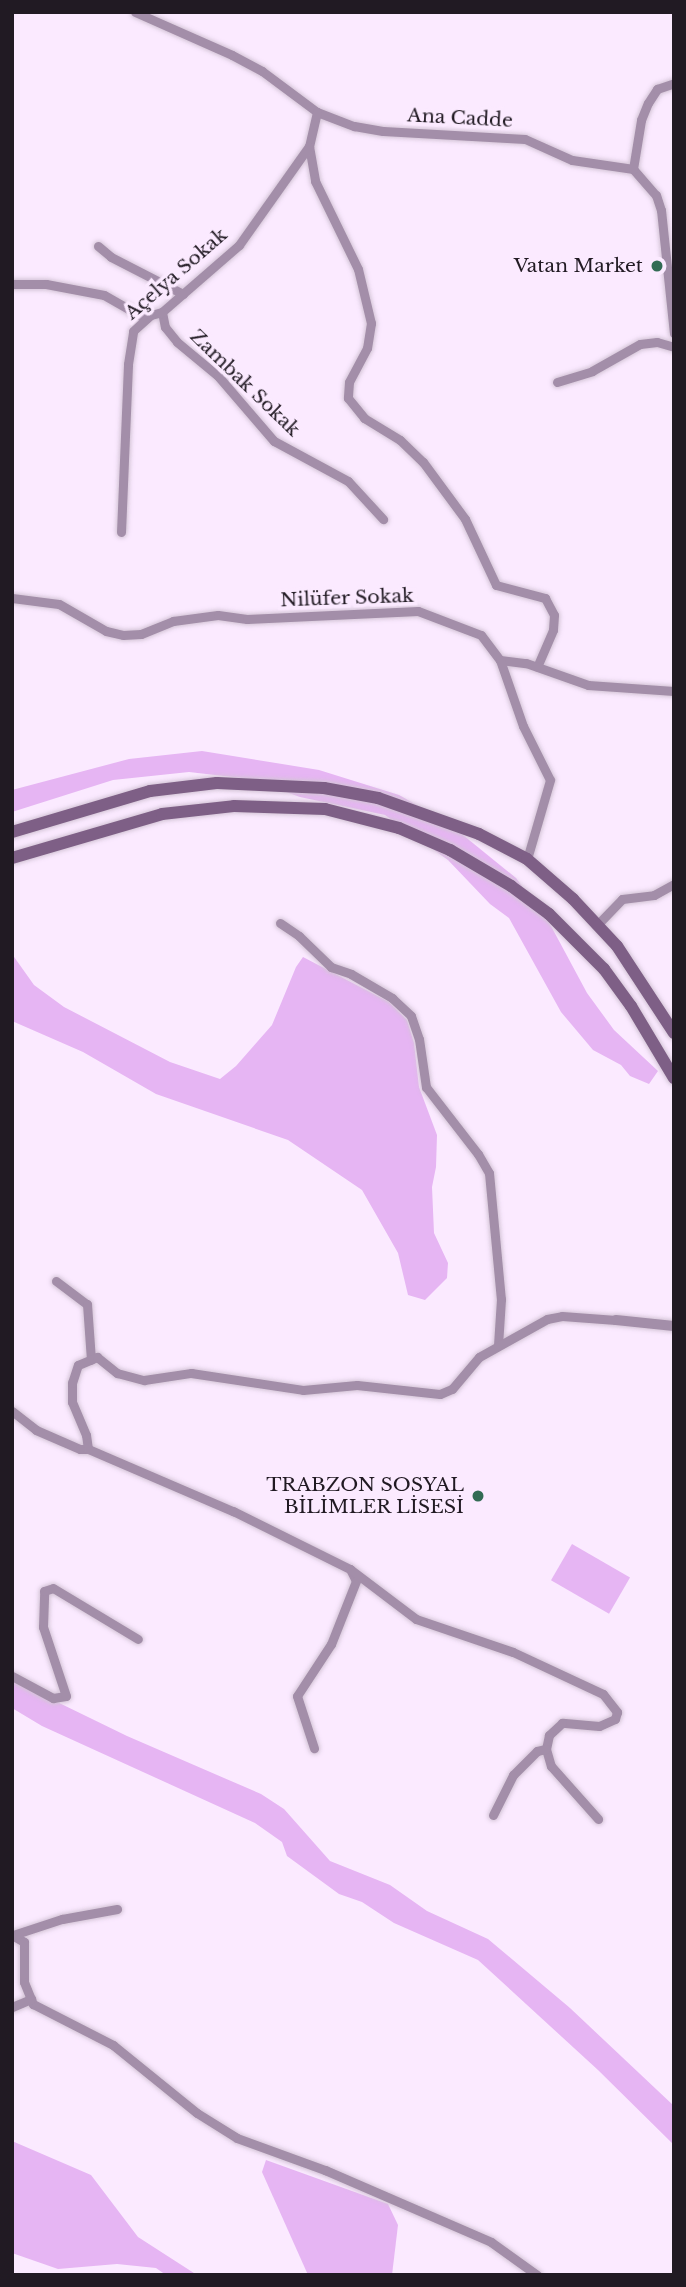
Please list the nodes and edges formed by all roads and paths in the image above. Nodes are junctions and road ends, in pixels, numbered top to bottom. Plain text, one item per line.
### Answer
1 (135, 12) edge
2 (149, 16) edge
3 (674, 83) edge
4 (317, 112) junction
5 (309, 146) junction
6 (633, 169) junction
7 (98, 246) dead end
8 (12, 284) edge
9 (183, 294) junction
10 (162, 312) junction
11 (146, 319) junction
12 (674, 333) edge
13 (674, 347) edge
14 (557, 382) dead end
15 (383, 519) dead end
16 (121, 532) dead end
17 (12, 598) edge
18 (500, 660) junction
19 (537, 667) junction
20 (674, 691) edge
21 (12, 832) edge
22 (12, 858) edge
23 (527, 859) junction
24 (674, 884) edge
25 (280, 923) dead end
26 (597, 925) junction
27 (674, 1033) edge
28 (674, 1078) edge
29 (55, 1281) dead end
30 (616, 1320) joint
31 (674, 1326) edge
32 (498, 1346) junction
33 (91, 1360) junction
34 (12, 1410) edge
35 (88, 1449) junction
36 (349, 1569) junction
37 (138, 1639) dead end
38 (12, 1676) edge
39 (314, 1748) dead end
40 (545, 1749) junction
41 (493, 1815) dead end
42 (598, 1819) dead end
43 (117, 1909) dead end
44 (13, 1935) edge
45 (31, 1999) junction
46 (12, 2007) edge
47 (537, 2275) edge

1 - 2 street, Ana Cadde
2 - 4 street, Ana Cadde
3 - 6 street
4 - 5 street
4 - 6 street, Ana Cadde
5 - 9 street, Açelya Sokak
5 - 19 street
6 - 12 street
7 - 9 street
8 - 11 street
9 - 10 street, Açelya Sokak
10 - 11 street, Açelya Sokak
10 - 15 street, Zambak Sokak
11 - 16 street, Açelya Sokak
13 - 14 street
17 - 18 street, Nilüfer Sokak
18 - 19 street
18 - 23 street
19 - 20 street
21 - 23 main road
22 - 28 main road
23 - 26 main road
24 - 26 street
25 - 32 street
26 - 27 main road
29 - 33 street
30 - 31 street
30 - 32 street
32 - 33 street
33 - 35 street
34 - 35 street
35 - 36 street
36 - 39 street
36 - 40 street
37 - 38 street
40 - 41 street
40 - 42 street
43 - 44 street
44 - 45 street
45 - 46 street
45 - 47 street

